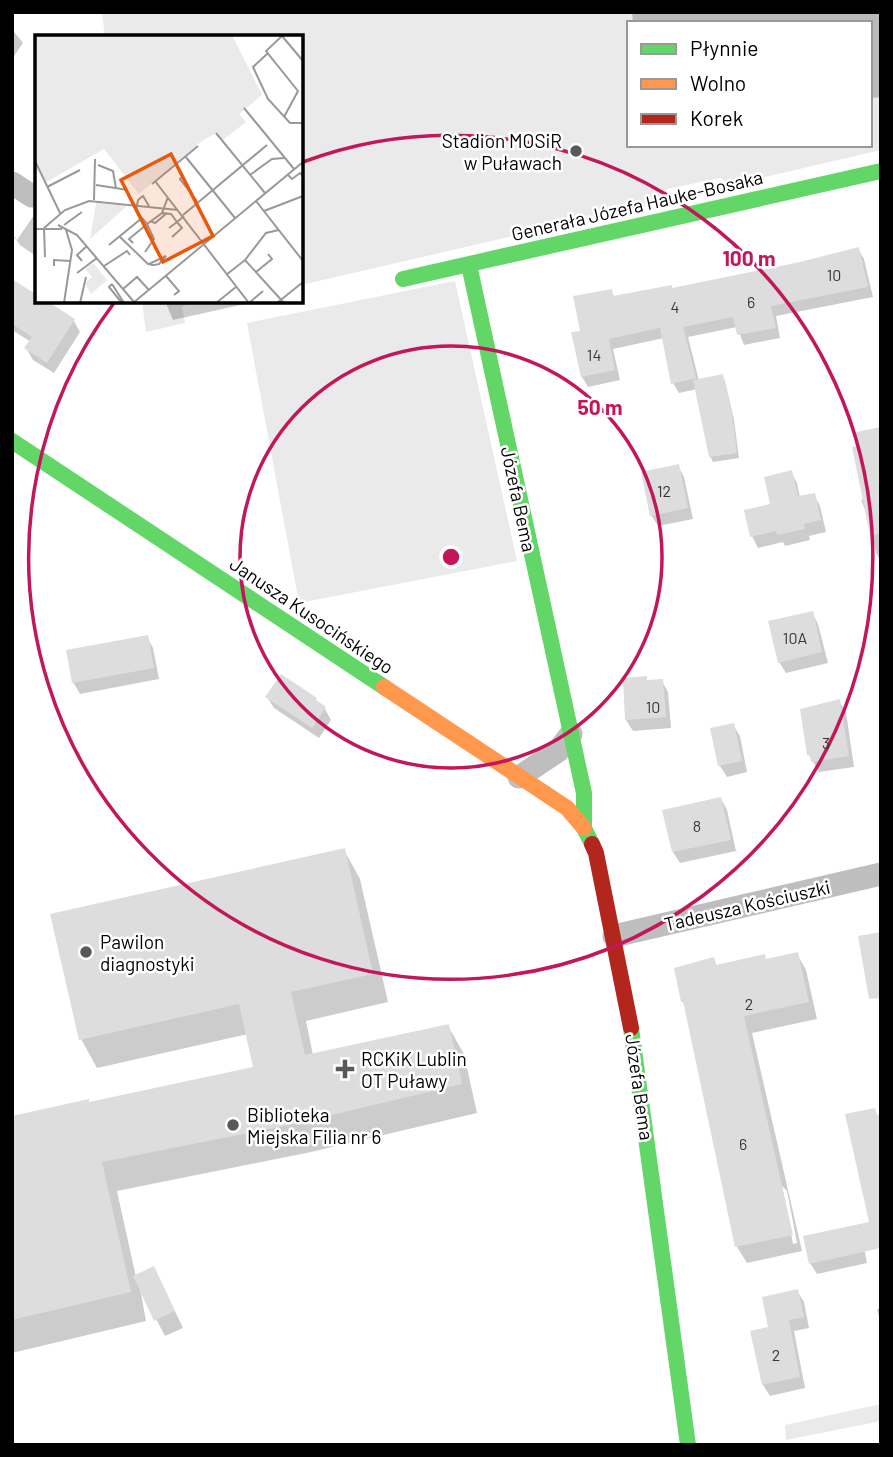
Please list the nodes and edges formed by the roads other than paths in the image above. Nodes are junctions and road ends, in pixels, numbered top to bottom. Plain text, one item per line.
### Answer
1 (881, 171) edge
2 (12, 183) edge
3 (32, 196) dead end
4 (469, 265) junction
5 (404, 279) dead end
6 (12, 441) edge
7 (571, 734) junction
8 (519, 777) junction
9 (584, 828) junction
10 (881, 874) edge
11 (614, 936) junction
12 (688, 1445) edge

1 - 4 street, Generała Józefa Hauke-Bosaka
2 - 3 street
4 - 5 street, Generała Józefa Hauke-Bosaka
4 - 7 street, Józefa Bema
6 - 8 street, Janusza Kusocińskiego
7 - 8 street
7 - 9 street, Józefa Bema
8 - 9 street, Janusza Kusocińskiego
9 - 11 street, Józefa Bema
10 - 11 street, Tadeusza Kościuszki
11 - 12 street, Józefa Bema

